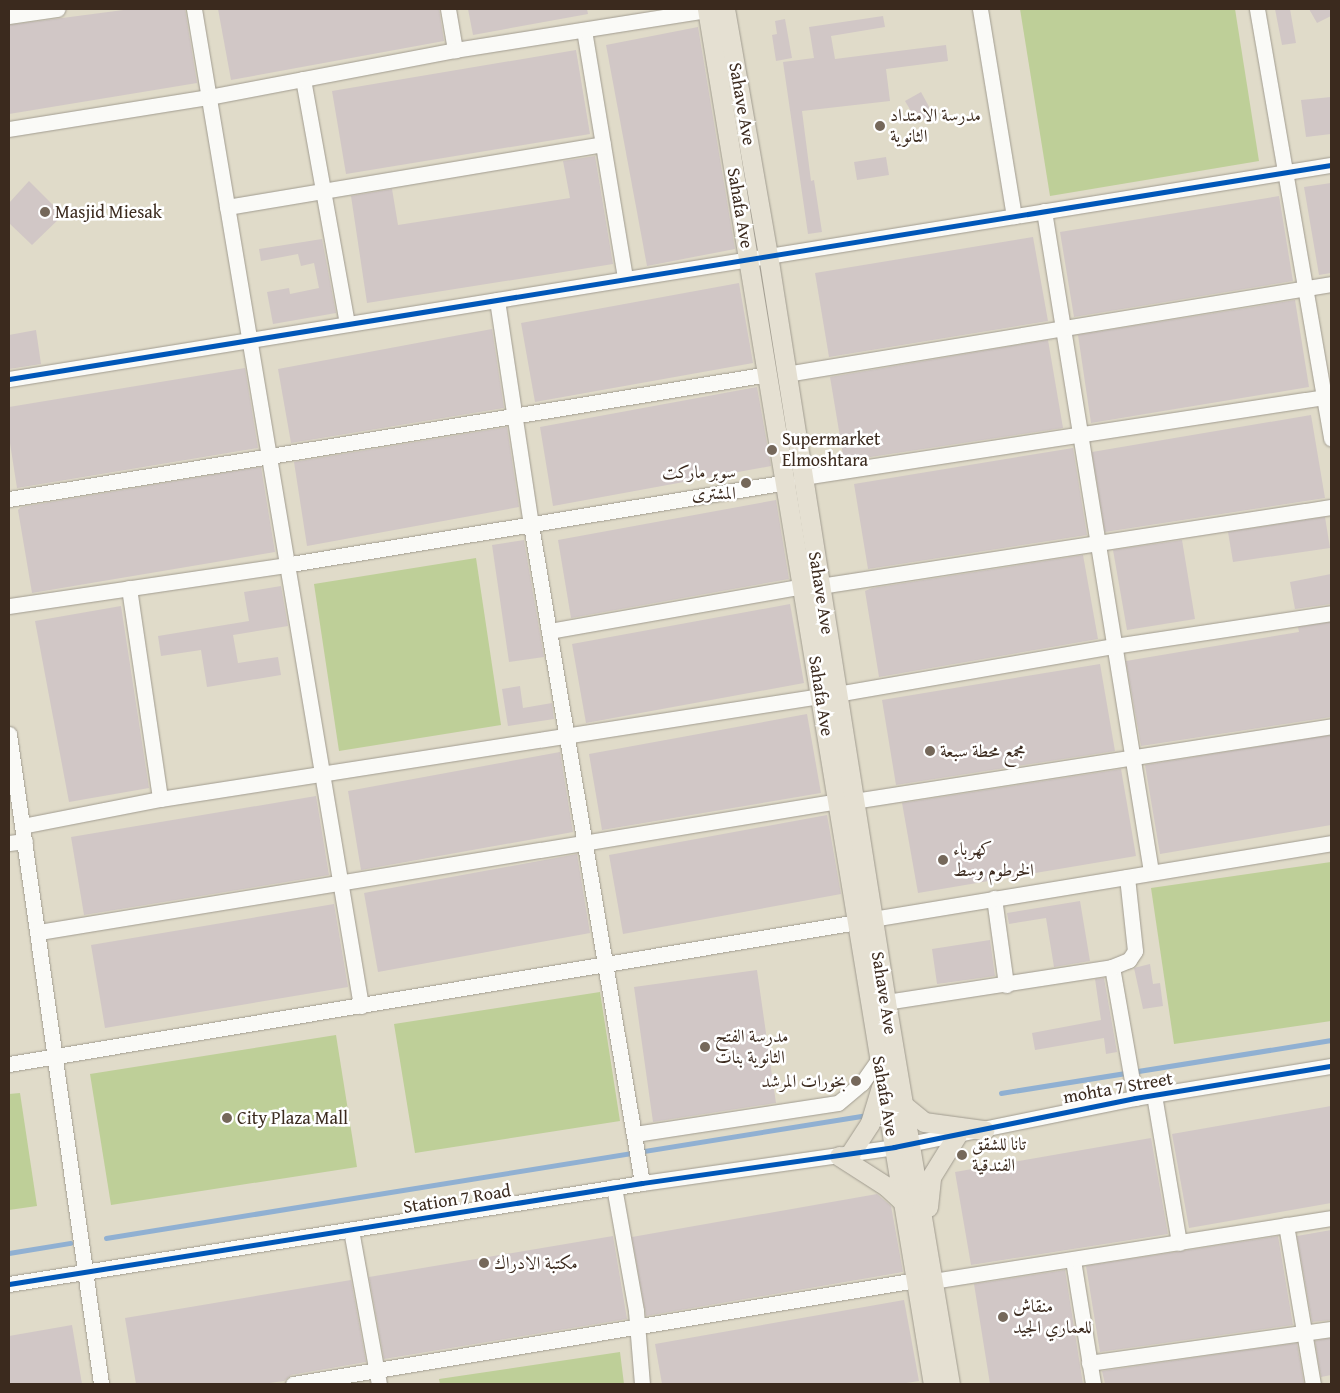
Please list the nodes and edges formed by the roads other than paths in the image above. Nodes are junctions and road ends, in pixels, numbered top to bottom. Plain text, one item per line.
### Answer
1 (57, 9) edge
2 (194, 9) edge
3 (448, 9) edge
4 (713, 9) edge
5 (980, 9) edge
6 (1257, 9) edge
7 (9, 16) edge
8 (584, 30) junction
9 (455, 50) junction
10 (303, 79) junction
11 (209, 97) junction
12 (9, 129) edge
13 (603, 144) junction
14 (1331, 165) edge
15 (1287, 172) junction
16 (324, 190) junction
17 (227, 207) junction
18 (1044, 211) junction
19 (1014, 216) junction
20 (768, 255) junction
21 (749, 259) junction
22 (624, 278) junction
23 (1331, 284) edge
24 (1306, 288) junction
25 (497, 300) junction
26 (347, 323) junction
27 (1063, 330) junction
28 (248, 341) junction
29 (777, 374) junction
30 (9, 379) edge
31 (1328, 396) edge
32 (514, 416) junction
33 (1080, 437) junction
34 (1331, 440) edge
35 (267, 455) junction
36 (795, 480) junction
37 (9, 500) edge
38 (1331, 507) edge
39 (531, 525) junction
40 (1098, 545) junction
41 (285, 565) junction
42 (812, 586) junction
43 (129, 588) junction
44 (9, 606) edge
45 (1331, 613) edge
46 (549, 631) junction
47 (1114, 646) junction
48 (828, 695) junction
49 (1331, 726) edge
50 (9, 734) edge
51 (567, 736) junction
52 (1133, 758) junction
53 (323, 774) junction
54 (160, 799) junction
55 (846, 801) junction
56 (22, 826) junction
57 (25, 841) junction
58 (584, 842) junction
59 (9, 843) edge
60 (1331, 843) edge
61 (1151, 872) junction
62 (1127, 877) junction
63 (339, 883) junction
64 (994, 898) junction
65 (865, 920) junction
66 (39, 932) junction
67 (605, 966) junction
68 (1112, 967) junction
69 (1006, 986) junction
70 (886, 1002) junction
71 (361, 1006) junction
72 (892, 1042) junction
73 (57, 1056) junction
74 (878, 1061) junction
75 (9, 1064) edge
76 (1331, 1066) edge
77 (882, 1085) junction
78 (1154, 1095) junction
79 (1135, 1098) junction
80 (902, 1104) junction
81 (984, 1130) junction
82 (634, 1134) junction
83 (958, 1135) junction
84 (902, 1146) junction
85 (844, 1155) junction
86 (642, 1182) junction
87 (614, 1187) junction
88 (904, 1203) junction
89 (1331, 1218) edge
90 (1286, 1226) junction
91 (351, 1230) junction
92 (1179, 1243) junction
93 (929, 1255) junction
94 (1073, 1260) junction
95 (84, 1273) junction
96 (924, 1280) junction
97 (9, 1284) edge
98 (638, 1328) junction
99 (1331, 1329) edge
100 (1304, 1332) junction
101 (1089, 1363) junction
102 (378, 1377) edge
103 (101, 1384) edge
104 (293, 1384) edge
105 (642, 1384) edge
106 (933, 1384) edge
107 (950, 1384) edge
108 (1093, 1384) edge
109 (1313, 1384) edge

1 - 7 street
2 - 11 street
3 - 9 street
4 - 8 street
4 - 20 main road, Sahave Ave
4 - 21 main road, Sahafa Ave
5 - 19 street
6 - 15 street
8 - 9 street
8 - 13 street
9 - 10 street
10 - 11 street
10 - 16 street
11 - 12 street
11 - 17 street
13 - 16 street
13 - 22 street
14 - 15 street
15 - 18 street
15 - 24 street
16 - 17 street
16 - 26 street
17 - 28 street
18 - 19 street
18 - 27 street
19 - 20 street
20 - 21 street
20 - 29 main road, Sahave Ave
21 - 22 street
21 - 29 main road, Sahafa Ave
22 - 25 street
23 - 24 street
24 - 27 street
24 - 31 street
25 - 26 street
25 - 32 street
26 - 28 street
27 - 29 street
27 - 33 street
28 - 30 street
28 - 35 street
29 - 32 street
29 - 36 main road, Sahave Ave
31 - 33 street
31 - 34 street
32 - 35 street
32 - 39 street
33 - 36 street
33 - 40 street
35 - 37 street
35 - 41 street
36 - 39 street
36 - 42 main road, Sahave Ave
38 - 40 street
39 - 41 street
39 - 46 street
40 - 42 street
40 - 47 street
41 - 43 street
41 - 53 street
42 - 46 street
42 - 48 main road, Sahave Ave
43 - 44 street
43 - 54 street
45 - 47 street
46 - 51 street
47 - 48 street
47 - 52 street
48 - 51 street
48 - 55 main road, Sahave Ave
49 - 52 street
50 - 56 street
51 - 53 street
51 - 58 street
52 - 55 street
52 - 61 street
53 - 54 street
53 - 63 street
54 - 56 street
55 - 58 street
55 - 65 main road, Sahave Ave
56 - 57 street
57 - 59 street
57 - 66 street
58 - 63 street
58 - 67 street
60 - 61 street
61 - 62 street
62 - 64 street
62 - 68 street
63 - 66 street
63 - 71 street
64 - 65 street
64 - 69 street
65 - 67 street
65 - 70 main road, Sahave Ave
65 - 74 main road, Sahafa Ave
66 - 73 street
67 - 71 street
67 - 82 street
68 - 69 street
68 - 79 street
69 - 70 street
70 - 72 main road, Sahave Ave
71 - 73 street
72 - 74 street
72 - 80 main road, Sahave Ave
73 - 75 street
73 - 95 street
74 - 77 main road, Sahafa Ave
74 - 82 street
76 - 78 street, mohta 7 Street
77 - 84 main road, Sahafa Ave
77 - 85 main road
78 - 79 street, mohta 7 Street
78 - 92 street
79 - 81 street, mohta 7 Street
80 - 81 main road
80 - 84 main road, Sahave Ave
81 - 83 street, mohta 7 Street
82 - 86 street
83 - 84 street, mohta 7 Street
83 - 93 main road
84 - 85 street, Station 7 Road
84 - 88 main road, Sahafa Ave
84 - 93 main road, Sahave Ave
85 - 86 street, Station 7 Road
85 - 88 main road
86 - 87 street, Station 7 Road
87 - 91 street, Station 7 Road
87 - 98 street
88 - 96 main road, Sahafa Ave
89 - 90 street
90 - 92 street
90 - 100 street
91 - 95 street, Station 7 Road
91 - 102 street
92 - 94 street
93 - 96 main road, Sahave Ave
94 - 96 street
94 - 101 street
95 - 97 street, Station 7 Road
95 - 103 street
96 - 98 street
96 - 106 main road, Sahafa Ave
96 - 107 main road, Sahave Ave
98 - 102 street
98 - 105 street
99 - 100 street
100 - 101 street
100 - 109 street
101 - 108 street
102 - 104 street

